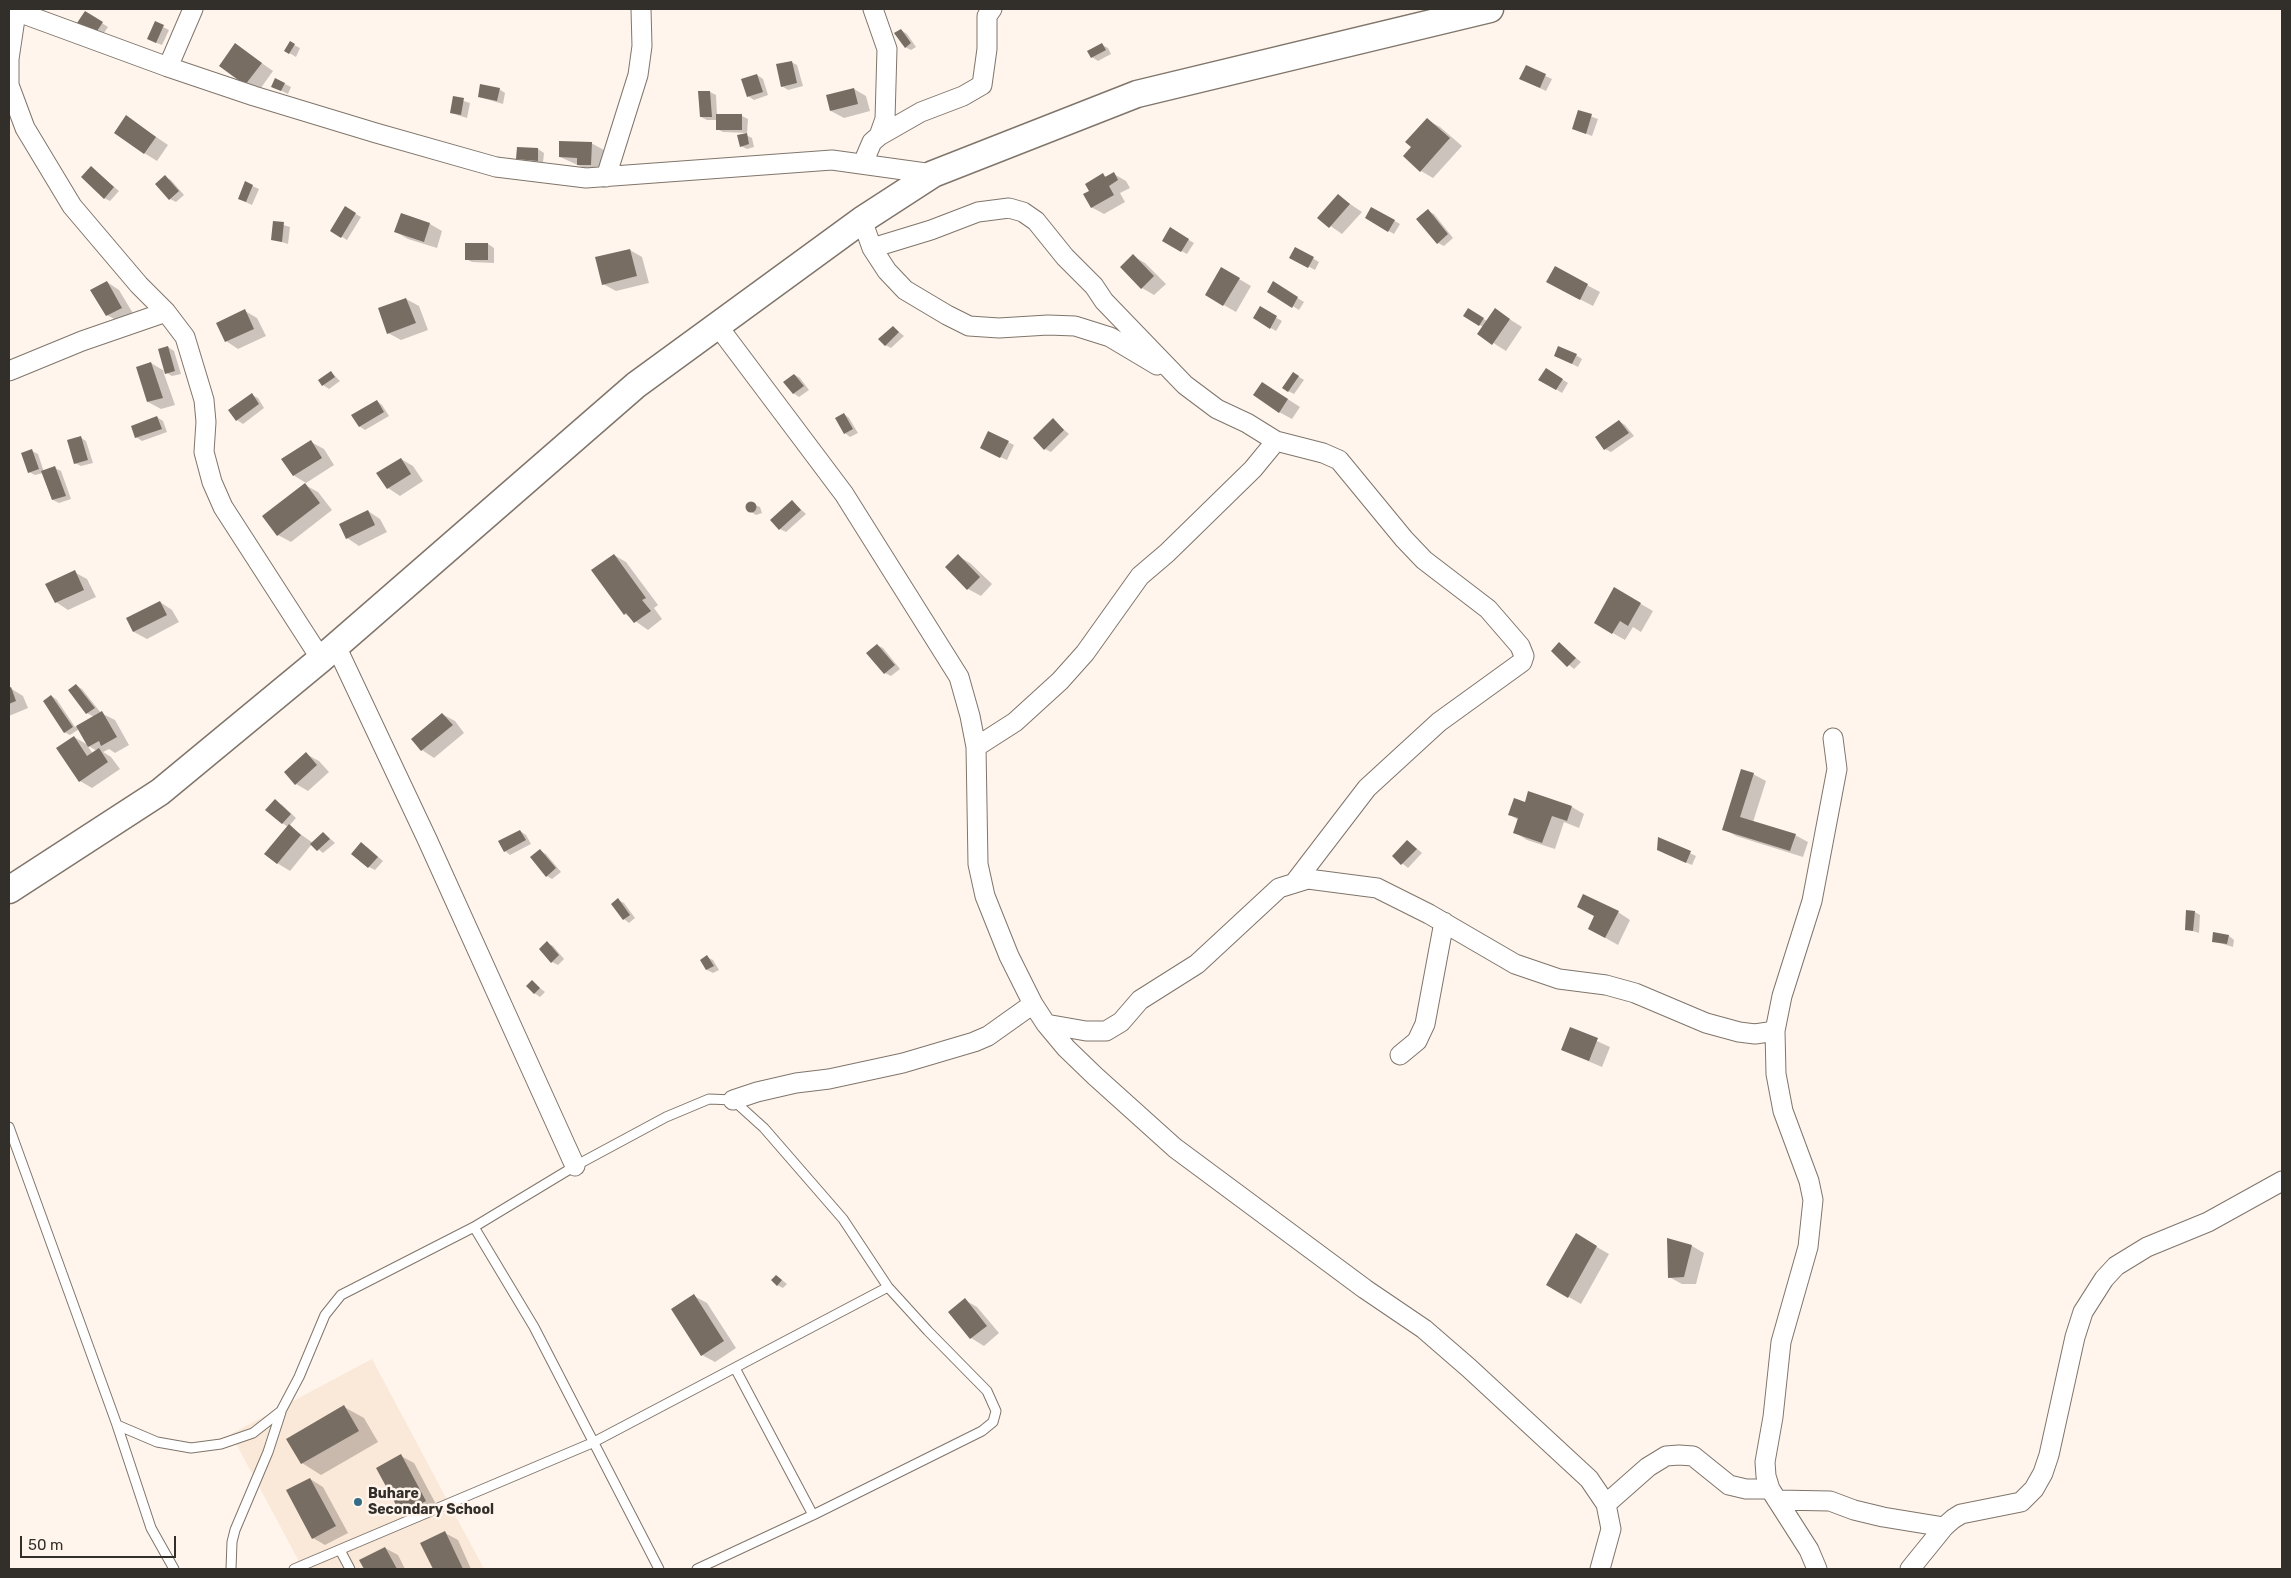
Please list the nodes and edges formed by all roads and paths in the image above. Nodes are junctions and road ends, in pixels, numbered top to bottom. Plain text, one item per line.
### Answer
1 (193, 9) edge
2 (641, 9) edge
3 (873, 9) edge
4 (992, 9) edge
5 (1490, 9) edge
6 (13, 10) edge
7 (168, 67) junction
8 (879, 136) junction
9 (863, 163) junction
10 (933, 174) junction
11 (606, 177) junction
12 (862, 220) junction
13 (872, 248) junction
14 (166, 312) junction
15 (717, 325) junction
16 (9, 370) edge
17 (1185, 385) junction
18 (1276, 441) junction
19 (328, 653) junction
20 (1833, 738) dead end
21 (976, 747) junction
22 (1295, 882) junction
23 (9, 890) edge
24 (1444, 922) junction
25 (1033, 1004) junction
26 (1046, 1024) junction
27 (1775, 1031) junction
28 (1400, 1055) dead end
29 (734, 1100) junction
30 (9, 1127) edge
31 (575, 1166) junction
32 (2282, 1181) edge
33 (474, 1227) junction
34 (888, 1286) junction
35 (736, 1368) junction
36 (281, 1412) junction
37 (118, 1425) junction
38 (592, 1443) junction
39 (1774, 1494) junction
40 (1606, 1504) junction
41 (813, 1515) junction
42 (1944, 1527) junction
43 (340, 1550) junction
44 (174, 1569) edge
45 (231, 1569) edge
46 (294, 1569) edge
47 (350, 1569) edge
48 (660, 1569) edge
49 (697, 1569) edge
50 (1600, 1569) edge
51 (1817, 1569) edge
52 (1910, 1569) edge

1 - 7 street
2 - 11 street
3 - 8 street
4 - 8 street
5 - 10 main road
6 - 7 street
6 - 14 street
7 - 11 street
8 - 9 street
9 - 10 street
9 - 11 street
10 - 12 main road
12 - 13 street
12 - 15 main road
13 - 17 street
13 - 17 street
14 - 16 street
14 - 19 street
15 - 19 main road
15 - 21 street
17 - 18 street
18 - 21 street
18 - 22 street
19 - 23 main road
19 - 31 street
20 - 27 street
21 - 25 street
22 - 24 street
22 - 26 street
24 - 27 street
24 - 28 street
25 - 26 street
25 - 29 street
26 - 40 street
27 - 39 street
29 - 31 lane
29 - 34 lane
30 - 37 lane
31 - 33 lane
32 - 42 street
33 - 36 lane
33 - 38 lane
34 - 35 lane
34 - 41 lane
35 - 38 lane
35 - 41 lane
36 - 37 lane
36 - 45 lane
37 - 44 lane
38 - 43 lane
38 - 48 lane
39 - 40 street
39 - 42 street
39 - 51 street
40 - 50 street
41 - 49 lane
42 - 52 street
43 - 46 lane
43 - 47 lane

